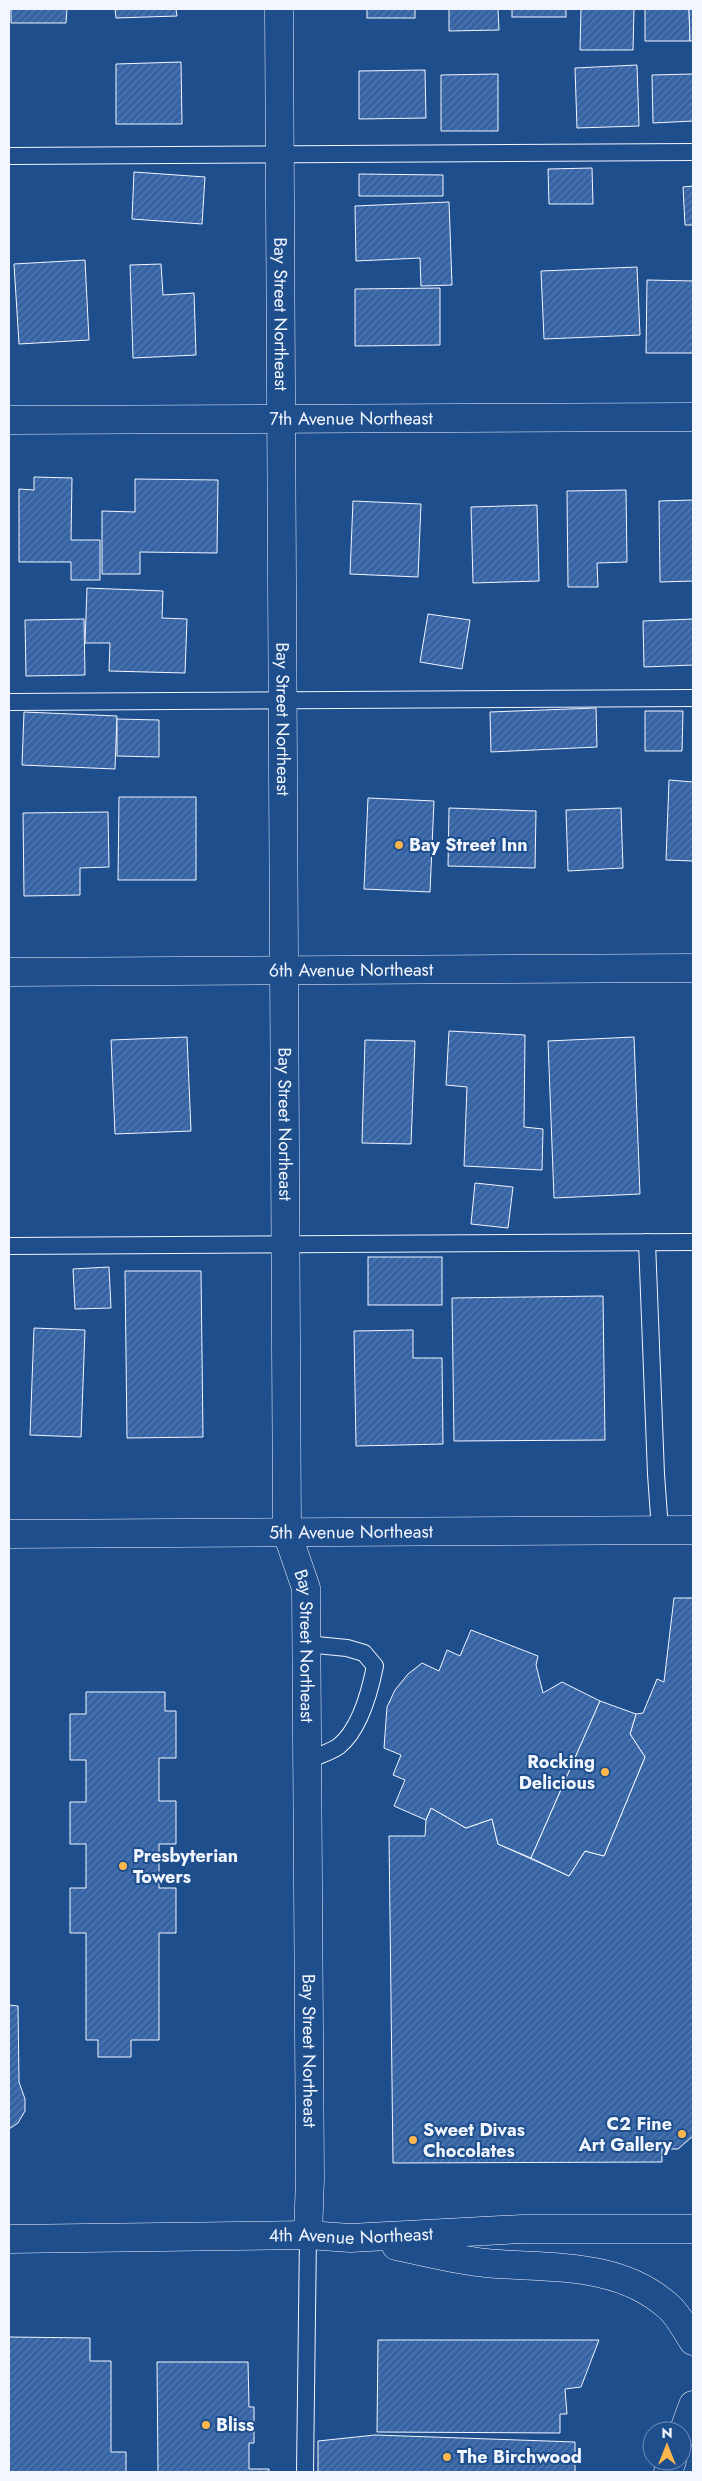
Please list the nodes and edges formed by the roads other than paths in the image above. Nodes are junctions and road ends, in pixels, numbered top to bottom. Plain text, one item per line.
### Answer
1 (279, 9) edge
2 (693, 152) edge
3 (279, 154) junction
4 (9, 156) edge
5 (693, 417) edge
6 (281, 419) junction
7 (9, 420) edge
8 (693, 698) edge
9 (283, 701) junction
10 (9, 702) edge
11 (693, 968) edge
12 (284, 970) junction
13 (9, 972) edge
14 (647, 1242) junction
15 (693, 1242) edge
16 (285, 1245) junction
17 (9, 1246) edge
18 (660, 1530) junction
19 (693, 1530) edge
20 (287, 1533) junction
21 (9, 1534) edge
22 (306, 1644) junction
23 (307, 1761) junction
24 (693, 2229) edge
25 (308, 2235) junction
26 (350, 2238) junction
27 (9, 2239) edge
28 (693, 2341) edge
29 (693, 2405) edge
30 (687, 2421) edge
31 (305, 2472) edge

1 - 3 street, Bay Street Northeast
2 - 3 lane
3 - 4 lane
3 - 6 street, Bay Street Northeast
5 - 6 street, 7th Avenue Northeast
6 - 7 street, 7th Avenue Northeast
6 - 9 street, Bay Street Northeast
8 - 9 lane
9 - 10 lane
9 - 12 street, Bay Street Northeast
11 - 12 street, 6th Avenue Northeast
12 - 13 street, 6th Avenue Northeast
12 - 16 street, Bay Street Northeast
14 - 15 lane
14 - 16 lane
14 - 18 lane
16 - 17 lane
16 - 20 street, Bay Street Northeast
18 - 19 street, 5th Avenue Northeast
18 - 20 street, 5th Avenue Northeast
20 - 21 street, 5th Avenue Northeast
20 - 22 street, Bay Street Northeast
22 - 23 street, Bay Street Northeast
22 - 23 lane
23 - 25 street, Bay Street Northeast
24 - 26 street, 4th Avenue Northeast
25 - 26 street, 4th Avenue Northeast
25 - 27 street, 4th Avenue Northeast
25 - 31 lane
26 - 28 street
29 - 30 street

